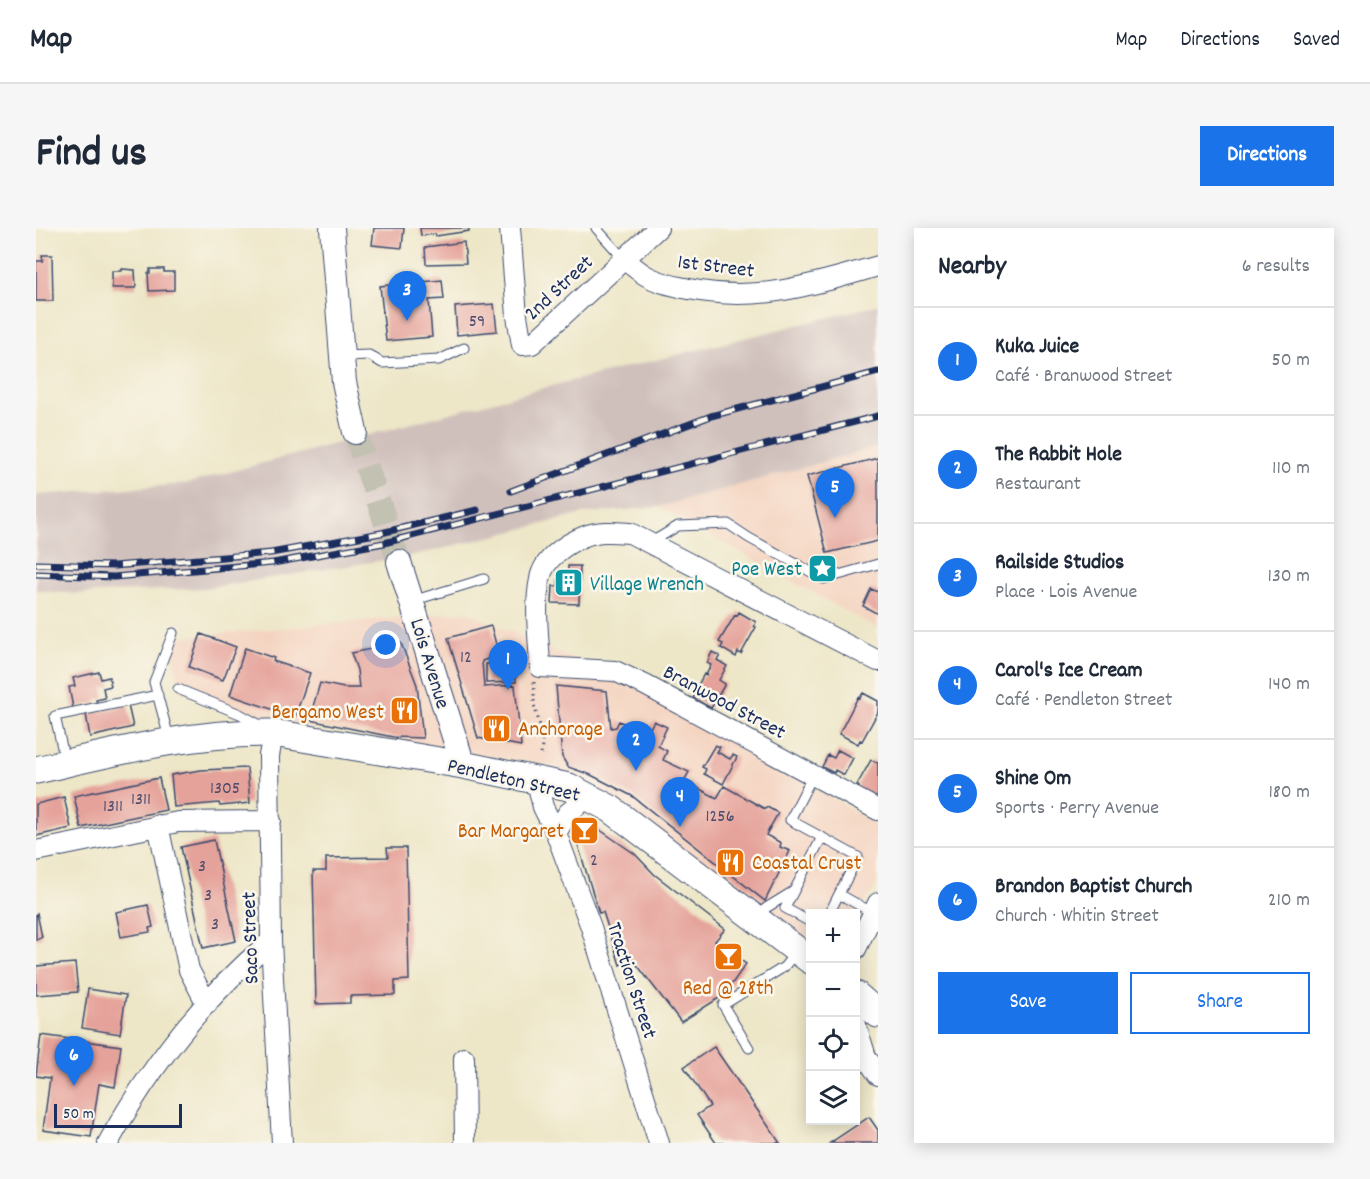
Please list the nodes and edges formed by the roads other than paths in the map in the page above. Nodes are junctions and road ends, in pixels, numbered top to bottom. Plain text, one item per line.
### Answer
1 (332, 228) edge
2 (510, 228) edge
3 (596, 228) edge
4 (658, 228) edge
5 (623, 258) junction
6 (878, 266) edge
7 (464, 348) dead end
8 (342, 356) junction
9 (355, 432) tunnel mouth
10 (649, 544) junction
11 (399, 562) tunnel mouth
12 (878, 564) edge
13 (484, 579) dead end
14 (412, 601) junction
15 (173, 633) dead end
16 (878, 661) edge
17 (177, 689) dead end
18 (158, 695) junction
19 (273, 733) junction
20 (169, 741) junction
21 (65, 763) junction
22 (463, 765) junction
23 (36, 770) edge
24 (813, 775) junction
25 (537, 782) junction
26 (589, 796) junction
27 (878, 810) edge
28 (271, 821) junction
29 (158, 825) junction
30 (556, 833) junction
31 (822, 837) junction
32 (36, 851) edge
33 (793, 892) junction
34 (840, 894) junction
35 (875, 908) edge
36 (832, 909) edge
37 (757, 920) junction
38 (806, 920) edge
39 (860, 939) edge
40 (271, 941) junction
41 (804, 956) edge
42 (860, 999) edge
43 (207, 1004) junction
44 (878, 1014) edge
45 (860, 1040) edge
46 (749, 1048) dead end
47 (464, 1058) dead end
48 (878, 1075) edge
49 (108, 1143) edge
50 (282, 1143) edge
51 (465, 1143) edge
52 (659, 1143) edge

1 - 8 street
2 - 5 street, 2nd Street
3 - 5 lane
4 - 5 street, 2nd Street
5 - 6 street, 1st Street
7 - 8 lane
8 - 9 street
10 - 12 lane
10 - 16 street
10 - 24 street, Branwood Street
11 - 14 street, Lois Avenue
13 - 14 lane
14 - 22 street, Lois Avenue
15 - 18 lane
17 - 19 lane, Pendleton Street
18 - 20 lane
18 - 21 lane
19 - 20 main road, Pendleton Street
19 - 22 main road, Pendleton Street
19 - 28 street, Saco Street
20 - 21 main road, Pendleton Street
21 - 23 main road, Pendleton Street
22 - 25 main road, Pendleton Street
24 - 27 street, Branwood Street
24 - 31 lane
25 - 26 main road, Pendleton Street
25 - 30 street, Traction Street
26 - 30 street
26 - 37 main road, Pendleton Street
28 - 29 street
28 - 40 street, Saco Street
29 - 32 street
29 - 43 street
30 - 52 street, Traction Street
31 - 33 lane
31 - 34 lane
33 - 37 lane
33 - 38 lane
34 - 35 lane
34 - 36 lane
35 - 39 street
37 - 41 main road, Pendleton Street
40 - 43 street
40 - 50 street, Saco Street
41 - 46 lane
42 - 44 main road
43 - 49 street
45 - 48 street
47 - 51 street

